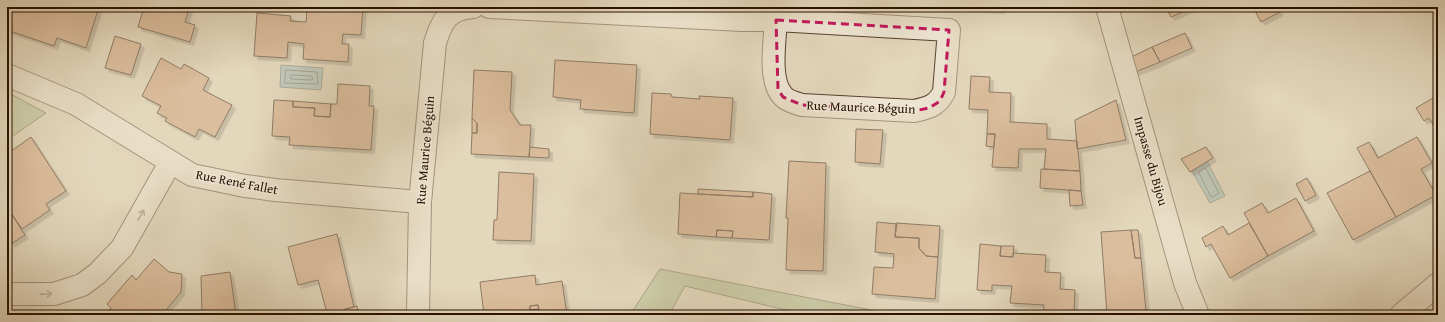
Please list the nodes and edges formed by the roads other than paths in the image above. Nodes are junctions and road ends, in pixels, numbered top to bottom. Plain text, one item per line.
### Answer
1 (473, 7) edge
2 (488, 7) edge
3 (1107, 7) edge
4 (776, 20) junction
5 (7, 75) edge
6 (170, 163) junction
7 (420, 202) junction
8 (1438, 284) edge
9 (7, 294) edge
10 (418, 315) edge
11 (1198, 315) edge
12 (1401, 315) edge

1 - 7 street, Rue Maurice Béguin
2 - 4 street, Rue Maurice Béguin
3 - 11 street, Impasse du Bijou
4 - 4 street, Rue Maurice Béguin
5 - 6 street, Rue René Fallet
6 - 7 street, Rue René Fallet
9 -> 6 street
7 - 10 street, Rue Maurice Béguin
8 - 12 street

